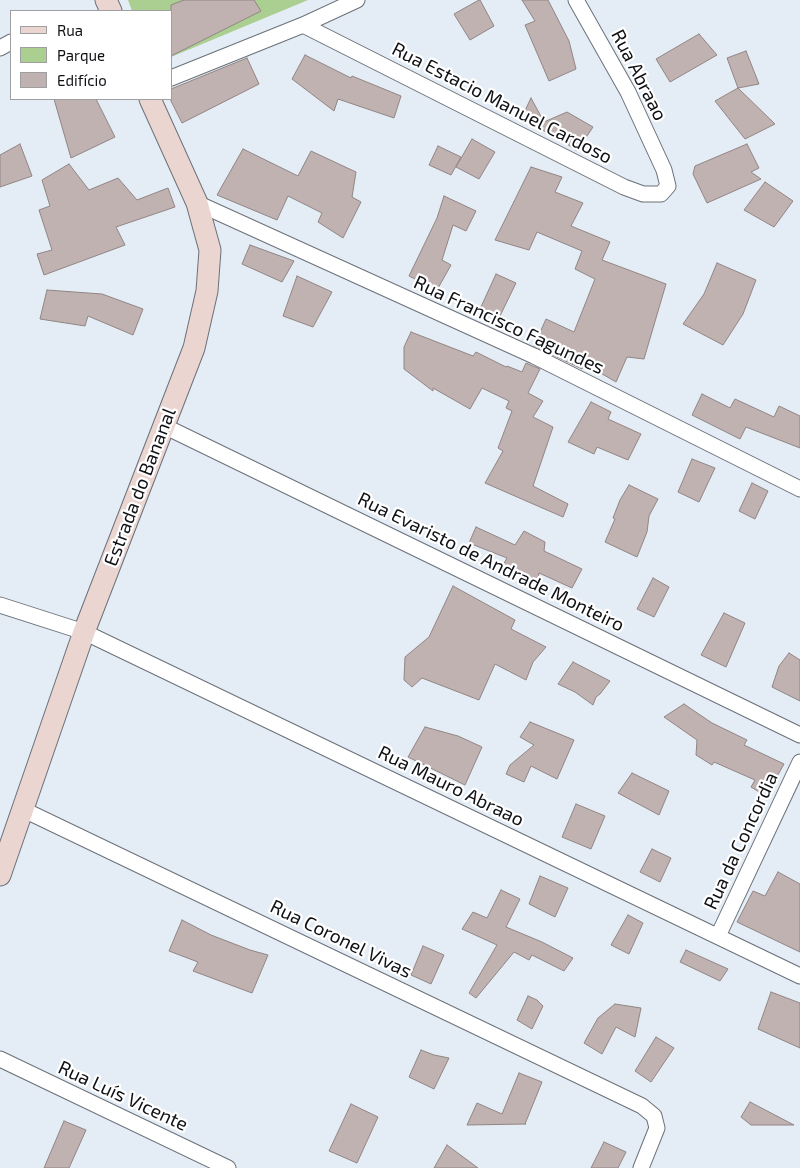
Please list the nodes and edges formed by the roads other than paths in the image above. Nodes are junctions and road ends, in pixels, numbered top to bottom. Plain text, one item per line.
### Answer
1 (357, 0) edge
2 (576, 0) edge
3 (303, 25) junction
4 (172, 78) edge
5 (150, 100) edge
6 (664, 170) joint
7 (197, 203) junction
8 (164, 426) junction
9 (800, 489) edge
10 (0, 605) edge
11 (84, 632) junction
12 (800, 735) edge
13 (800, 762) edge
14 (22, 809) junction
15 (0, 875) edge
16 (718, 936) junction
17 (800, 976) edge
18 (0, 1059) edge
19 (228, 1168) edge
20 (641, 1168) edge

1 - 3 street
2 - 6 street, Rua Abraao
3 - 4 street
3 - 6 street, Rua Estacio Manuel Cardoso
5 - 7 main road, Estrada do Bananal
7 - 8 main road, Estrada do Bananal
7 - 9 street, Rua Francisco Fagundes
8 - 11 main road, Estrada do Bananal
8 - 12 street, Rua Evaristo de Andrade Monteiro
10 - 11 street, Rua Mauro Abraao
11 - 14 main road, Estrada do Bananal
11 - 16 street, Rua Mauro Abraao
13 - 16 street, Rua da Concordia
14 - 15 main road, Estrada do Bananal
14 - 20 street, Rua Coronel Vivas
16 - 17 street, Rua Mauro Abraao
18 - 19 street, Rua Luís Vicente

